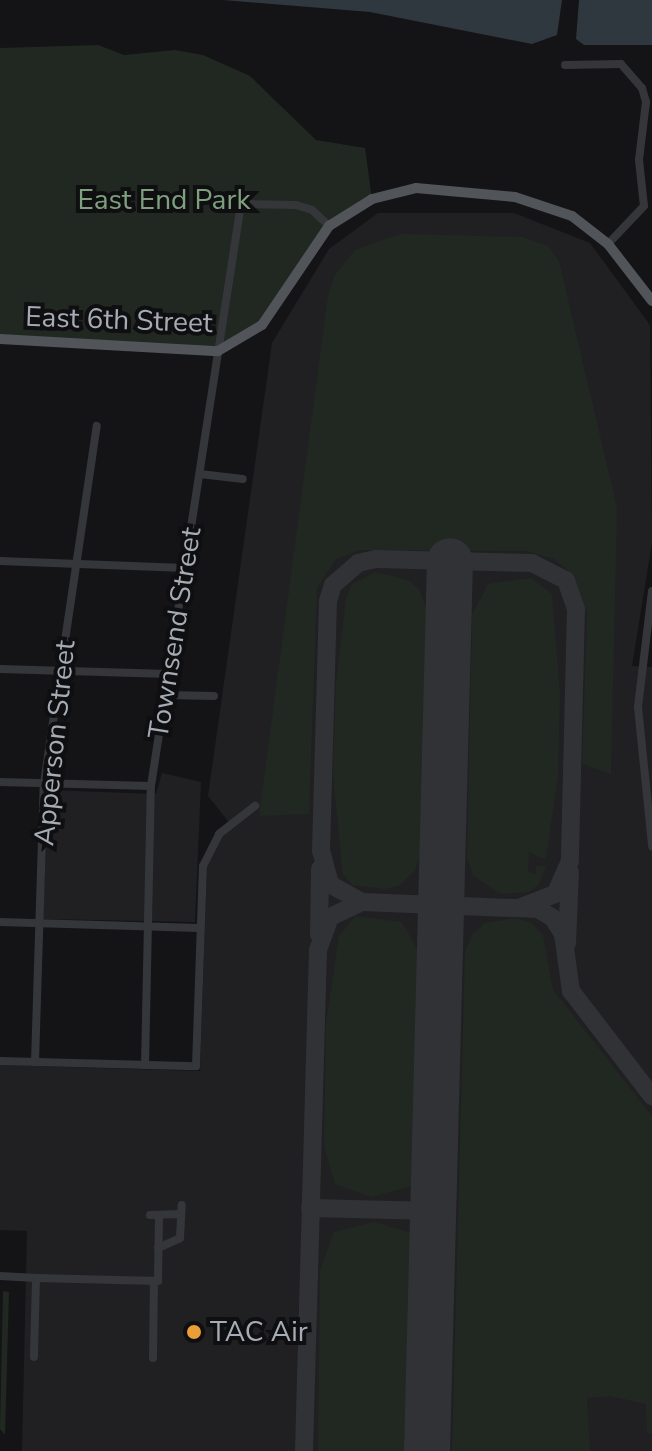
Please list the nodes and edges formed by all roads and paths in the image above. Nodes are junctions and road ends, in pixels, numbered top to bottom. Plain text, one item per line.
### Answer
1 (565, 65) dead end
2 (329, 226) junction
3 (608, 244) junction
4 (652, 301) edge
5 (0, 339) edge
6 (218, 351) junction
7 (97, 426) dead end
8 (200, 474) junction
9 (243, 479) dead end
10 (0, 561) edge
11 (77, 564) junction
12 (185, 568) junction
13 (652, 591) edge
14 (0, 669) edge
15 (61, 671) junction
16 (169, 674) junction
17 (166, 695) junction
18 (214, 696) dead end
19 (0, 782) edge
20 (44, 783) junction
21 (151, 786) junction
22 (255, 806) dead end
23 (652, 846) edge
24 (0, 922) edge
25 (39, 923) junction
26 (148, 927) junction
27 (199, 928) junction
28 (0, 1061) edge
29 (35, 1062) junction
30 (145, 1065) junction
31 (158, 1244) junction
32 (0, 1276) edge
33 (36, 1278) junction
34 (154, 1281) junction
35 (34, 1357) dead end
36 (153, 1358) dead end

1 - 3 street
2 - 3 main road, East 6th Street
2 - 6 main road, East 6th Street
2 - 6 street, Townsend Street
3 - 4 main road, East 6th Street
5 - 6 main road, East 6th Street
6 - 8 street, Townsend Street
7 - 11 street, Apperson Street
8 - 9 street
8 - 12 street, Townsend Street
10 - 11 street
11 - 12 street
11 - 15 street, Apperson Street
12 - 16 street, Townsend Street
13 - 23 street
14 - 15 street
15 - 16 street
15 - 20 street, Apperson Street
16 - 17 street, Townsend Street
17 - 18 street
17 - 21 street, Townsend Street
19 - 20 street
20 - 21 street
20 - 25 street, Apperson Street
21 - 26 street, Townsend Street
22 - 27 street
24 - 25 street
25 - 26 street
25 - 29 street, Apperson Street
26 - 27 street
26 - 30 street, Townsend Street
27 - 30 street
28 - 29 street
29 - 30 street
31 - 31 street
31 - 34 street
32 - 33 street
33 - 34 street
33 - 35 street
34 - 36 street

